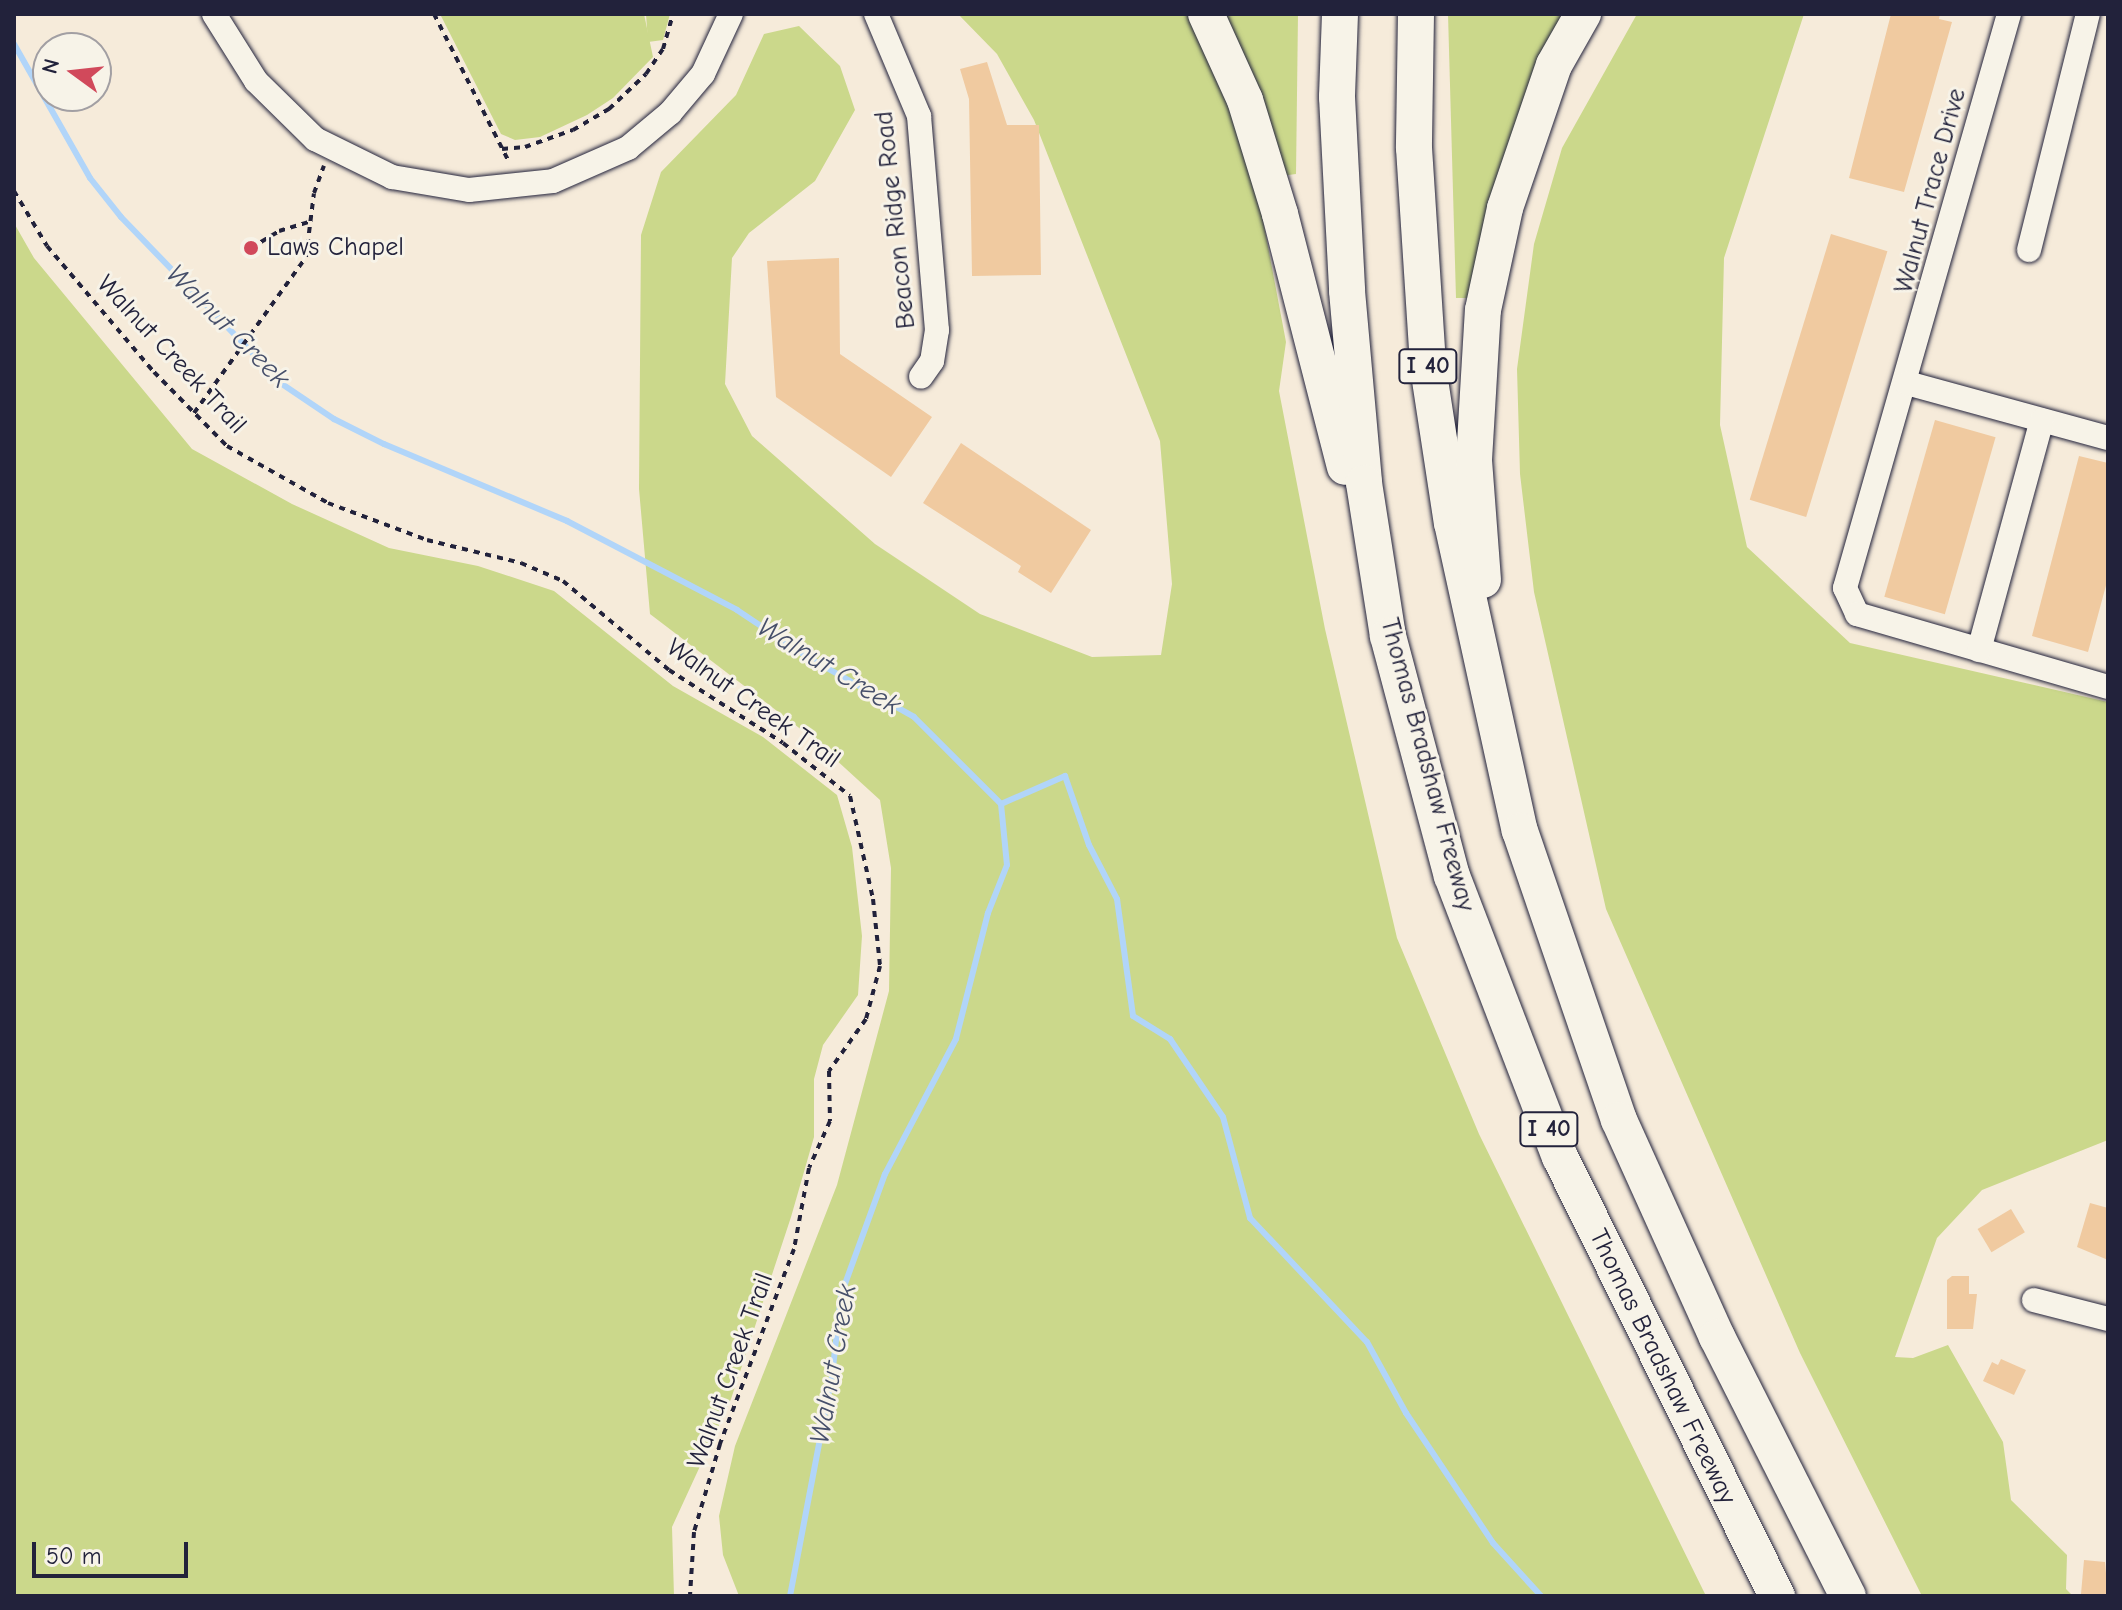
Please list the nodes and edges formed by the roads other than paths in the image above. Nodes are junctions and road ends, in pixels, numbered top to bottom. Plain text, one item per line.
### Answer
1 (214, 14) edge
2 (731, 14) edge
3 (876, 14) edge
4 (1206, 14) edge
5 (1340, 14) edge
6 (1416, 14) edge
7 (1583, 14) edge
8 (2009, 14) edge
9 (2088, 14) edge
10 (2029, 250) dead end
11 (921, 377) dead end
12 (1907, 383) junction
13 (2042, 420) junction
14 (2108, 438) edge
15 (1388, 636) junction
16 (1979, 650) junction
17 (2108, 687) edge
18 (1492, 713) junction
19 (2034, 1300) dead end
20 (2108, 1319) edge
21 (1777, 1596) edge
22 (1848, 1596) edge

1 - 2 street
3 - 11 street, Beacon Ridge Road
4 - 15 highway
5 - 15 highway, Thomas Bradshaw Freeway / I 40
6 - 18 highway, I 40
7 - 18 highway
8 - 12 street, Walnut Trace Drive
9 - 10 street
12 - 13 street
12 - 16 street, Walnut Trace Drive
13 - 14 street
13 - 16 street
15 - 21 highway, Thomas Bradshaw Freeway / I 40
16 - 17 street, Walnut Trace Drive
18 - 22 highway, I 40
19 - 20 street

